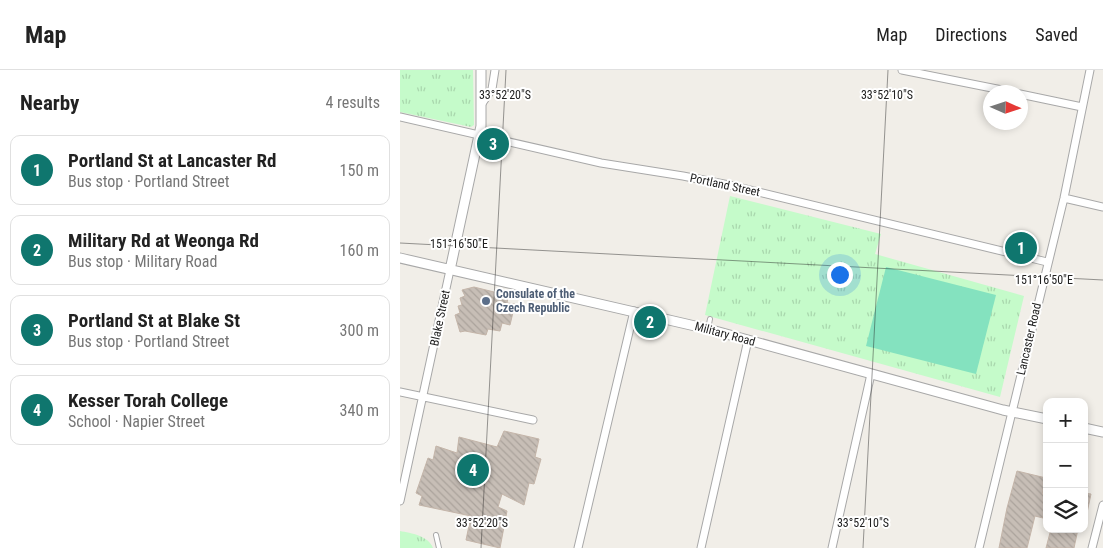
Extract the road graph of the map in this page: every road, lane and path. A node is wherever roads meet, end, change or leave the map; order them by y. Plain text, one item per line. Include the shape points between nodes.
1 (481, 70) edge
2 (495, 70) edge
3 (902, 70) edge
4 (943, 70) edge
5 (1090, 70) edge
6 (941, 78) junction
7 (983, 86) edge
8 (1028, 96) edge
9 (481, 106) junction
10 (1082, 107) junction
11 (400, 117) edge
12 (480, 135) junction
13 (1064, 198) junction
14 (1103, 207) edge
15 (400, 258) edge
16 (1047, 262) junction
17 (450, 270) junction
18 (634, 311) junction
19 (710, 319) dead end
20 (708, 329) junction
21 (748, 340) junction
22 (871, 374) junction
23 (400, 392) edge
24 (422, 397) junction
25 (1012, 412) junction
26 (1043, 418) edge
27 (533, 420) dead end
28 (1088, 429) edge
29 (1103, 432) edge
30 (400, 500) edge
31 (1103, 504) edge
32 (436, 535) dead end
33 (439, 548) edge
34 (578, 548) edge
35 (702, 548) edge
36 (832, 548) edge
37 (979, 548) edge
38 (1092, 548) edge

1 - 9 street, Blake Street
2 - 9 street via 492,89
3 - 6 street
4 - 6 street
5 - 10 street, Lancaster Road
6 - 7 street
8 - 10 street
9 - 12 street, Blake Street
10 - 13 street, Lancaster Road
11 - 12 street, Portland Street
12 - 16 street, Portland Street via 601,163 734,186
12 - 17 street, Blake Street
13 - 14 street
13 - 16 street, Lancaster Road
15 - 17 street, Military Road
16 - 25 street, Lancaster Road
17 - 18 street, Military Road
17 - 24 street, Blake Street
18 - 20 street, Military Road
18 - 34 street
19 - 20 lane
20 - 21 street, Military Road
21 - 22 street, Military Road
21 - 35 street
22 - 25 street, Military Road
22 - 36 street
23 - 24 street
24 - 27 street
24 - 30 street, Blake Street
25 - 26 street, Military Road
25 - 37 street, Lancaster Road
28 - 29 street
31 - 38 street
32 - 33 lane

